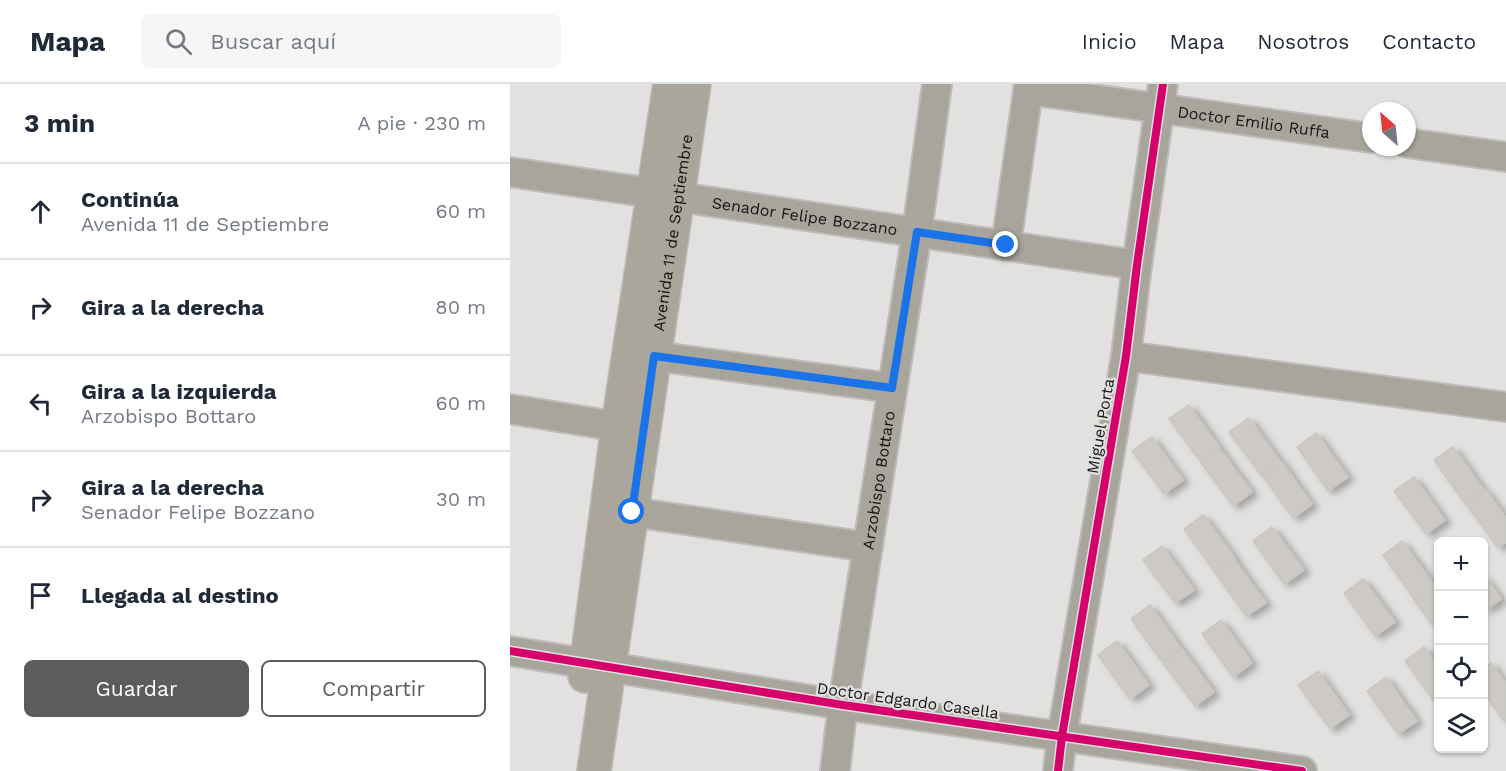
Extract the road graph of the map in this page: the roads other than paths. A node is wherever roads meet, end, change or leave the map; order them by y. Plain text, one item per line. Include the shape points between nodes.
1 (670, 84) edge
2 (694, 84) edge
3 (937, 84) edge
4 (1029, 87) edge
5 (1161, 96) edge
6 (1362, 136) edge
7 (1416, 144) edge
8 (1506, 157) edge
9 (510, 172) edge
10 (665, 196) junction
11 (917, 232) junction
12 (1006, 245) junction
13 (1137, 265) junction
14 (654, 356) junction
15 (1126, 356) junction
16 (892, 388) junction
17 (1506, 407) edge
18 (510, 409) edge
19 (631, 428) junction
20 (632, 512) junction
21 (868, 547) junction
22 (510, 651) edge
23 (598, 665) junction
24 (843, 705) junction
25 (1062, 736) junction
26 (571, 771) edge
27 (594, 771) edge
28 (836, 771) edge
29 (1058, 771) edge
30 (1298, 771) edge
31 (1302, 771) edge

1 - 10 main road, Avenida 11 de Septiembre
2 - 10 main road, Avenida 11 de Septiembre
3 - 11 street, Arzobispo Bottaro
4 - 5 street, Doctor Emilio Ruffa
4 - 12 street
5 - 6 street, Doctor Emilio Ruffa
5 - 13 street, Miguel Porta
7 - 8 street
9 - 10 street, Senador Felipe Bozzano
10 - 11 street, Senador Felipe Bozzano
10 - 14 main road, Avenida 11 de Septiembre
10 - 19 main road, Avenida 11 de Septiembre
11 - 12 street, Senador Felipe Bozzano
11 - 16 street, Arzobispo Bottaro
12 - 13 street, Senador Felipe Bozzano
13 - 15 street, Miguel Porta
14 - 16 street
14 - 19 main road, Avenida 11 de Septiembre
15 - 17 street
15 - 25 street, Miguel Porta
16 - 21 street, Arzobispo Bottaro
18 - 19 street
19 - 20 main road, Avenida 11 de Septiembre
19 - 23 main road, Avenida 11 de Septiembre
20 - 21 street
20 - 23 main road, Avenida 11 de Septiembre
21 - 24 street, Arzobispo Bottaro
22 - 23 street, Doctor Edgardo Casella
23 - 24 street, Doctor Edgardo Casella
23 - 26 main road, Avenida 11 de Septiembre
23 - 27 main road, Avenida 11 de Septiembre
24 - 25 street, Doctor Edgardo Casella
24 - 28 street, Arzobispo Bottaro
25 - 29 street, Miguel Porta
25 - 30 street, Doctor Edgardo Casella
30 - 31 street, Doctor Edgardo Casella

